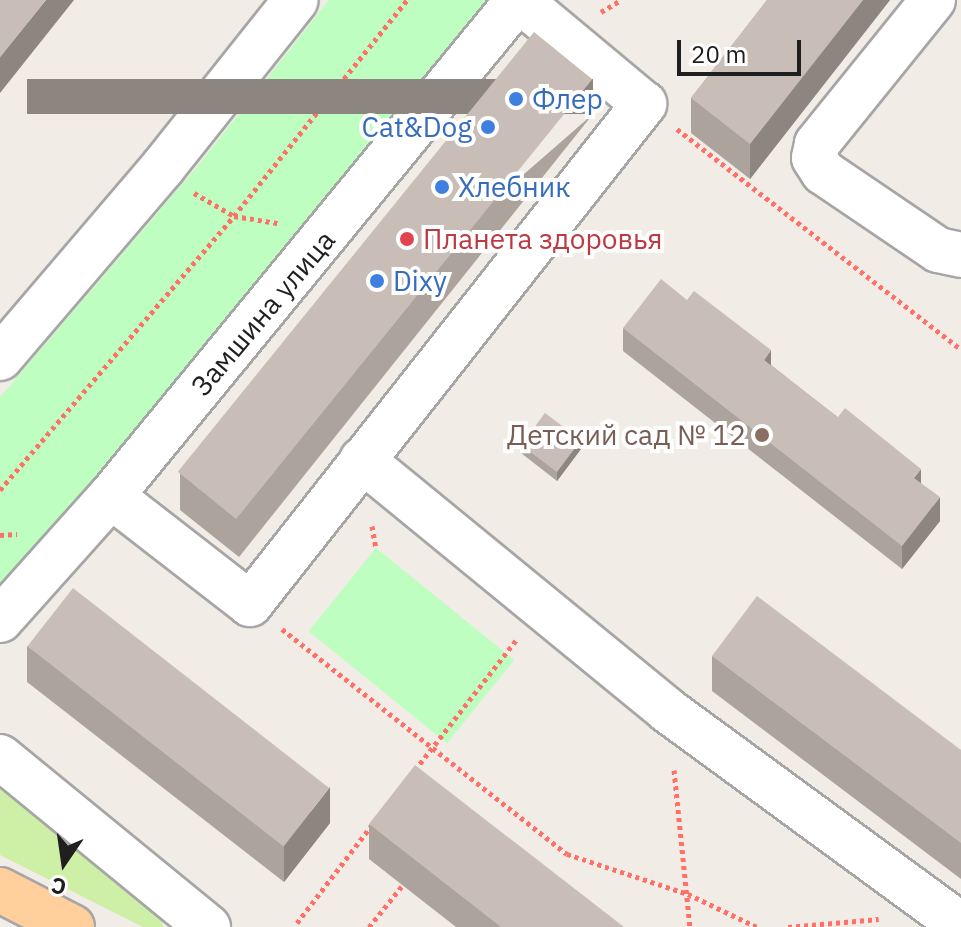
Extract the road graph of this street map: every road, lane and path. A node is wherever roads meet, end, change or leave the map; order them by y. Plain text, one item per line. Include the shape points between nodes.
1 (296, 0) edge
2 (407, 0) edge
3 (518, 0) edge
4 (933, 0) edge
5 (644, 104) junction
6 (163, 167) junction
7 (234, 216) junction
8 (330, 232) junction
9 (961, 255) edge
10 (961, 349) edge
11 (0, 358) edge
12 (362, 460) junction
13 (0, 490) edge
14 (111, 496) junction
15 (250, 604) junction
16 (541, 608) junction
17 (0, 620) edge
18 (667, 710) junction
19 (432, 748) junction
20 (0, 757) edge
21 (413, 771) edge
22 (377, 819) edge
23 (402, 886) edge
24 (0, 890) edge
25 (688, 894) junction
26 (954, 919) edge
27 (297, 923) dead end
28 (72, 927) edge
29 (208, 927) edge
30 (369, 927) edge
31 (690, 927) edge
32 (757, 927) edge
33 (788, 927) edge

1 - 6 street
2 - 7 path
3 - 5 street
3 - 8 street, Замшина улица
4 - 9 street via 817,144 814,158 823,172 938,250
5 - 10 path
5 - 12 street
6 - 7 path via 193,193
6 - 11 street
7 - 8 path
7 - 13 path
8 - 14 street, Замшина улица
12 - 15 street
12 - 16 street
14 - 15 street
14 - 17 street, Замшина улица
15 - 19 path
16 - 18 street
16 - 19 path
18 - 25 path
18 - 26 street
19 - 21 path
19 - 25 path via 567,854
20 - 29 street
22 - 27 path
23 - 30 path
24 - 28 main road
25 - 31 path
25 - 32 path
26 - 33 path

